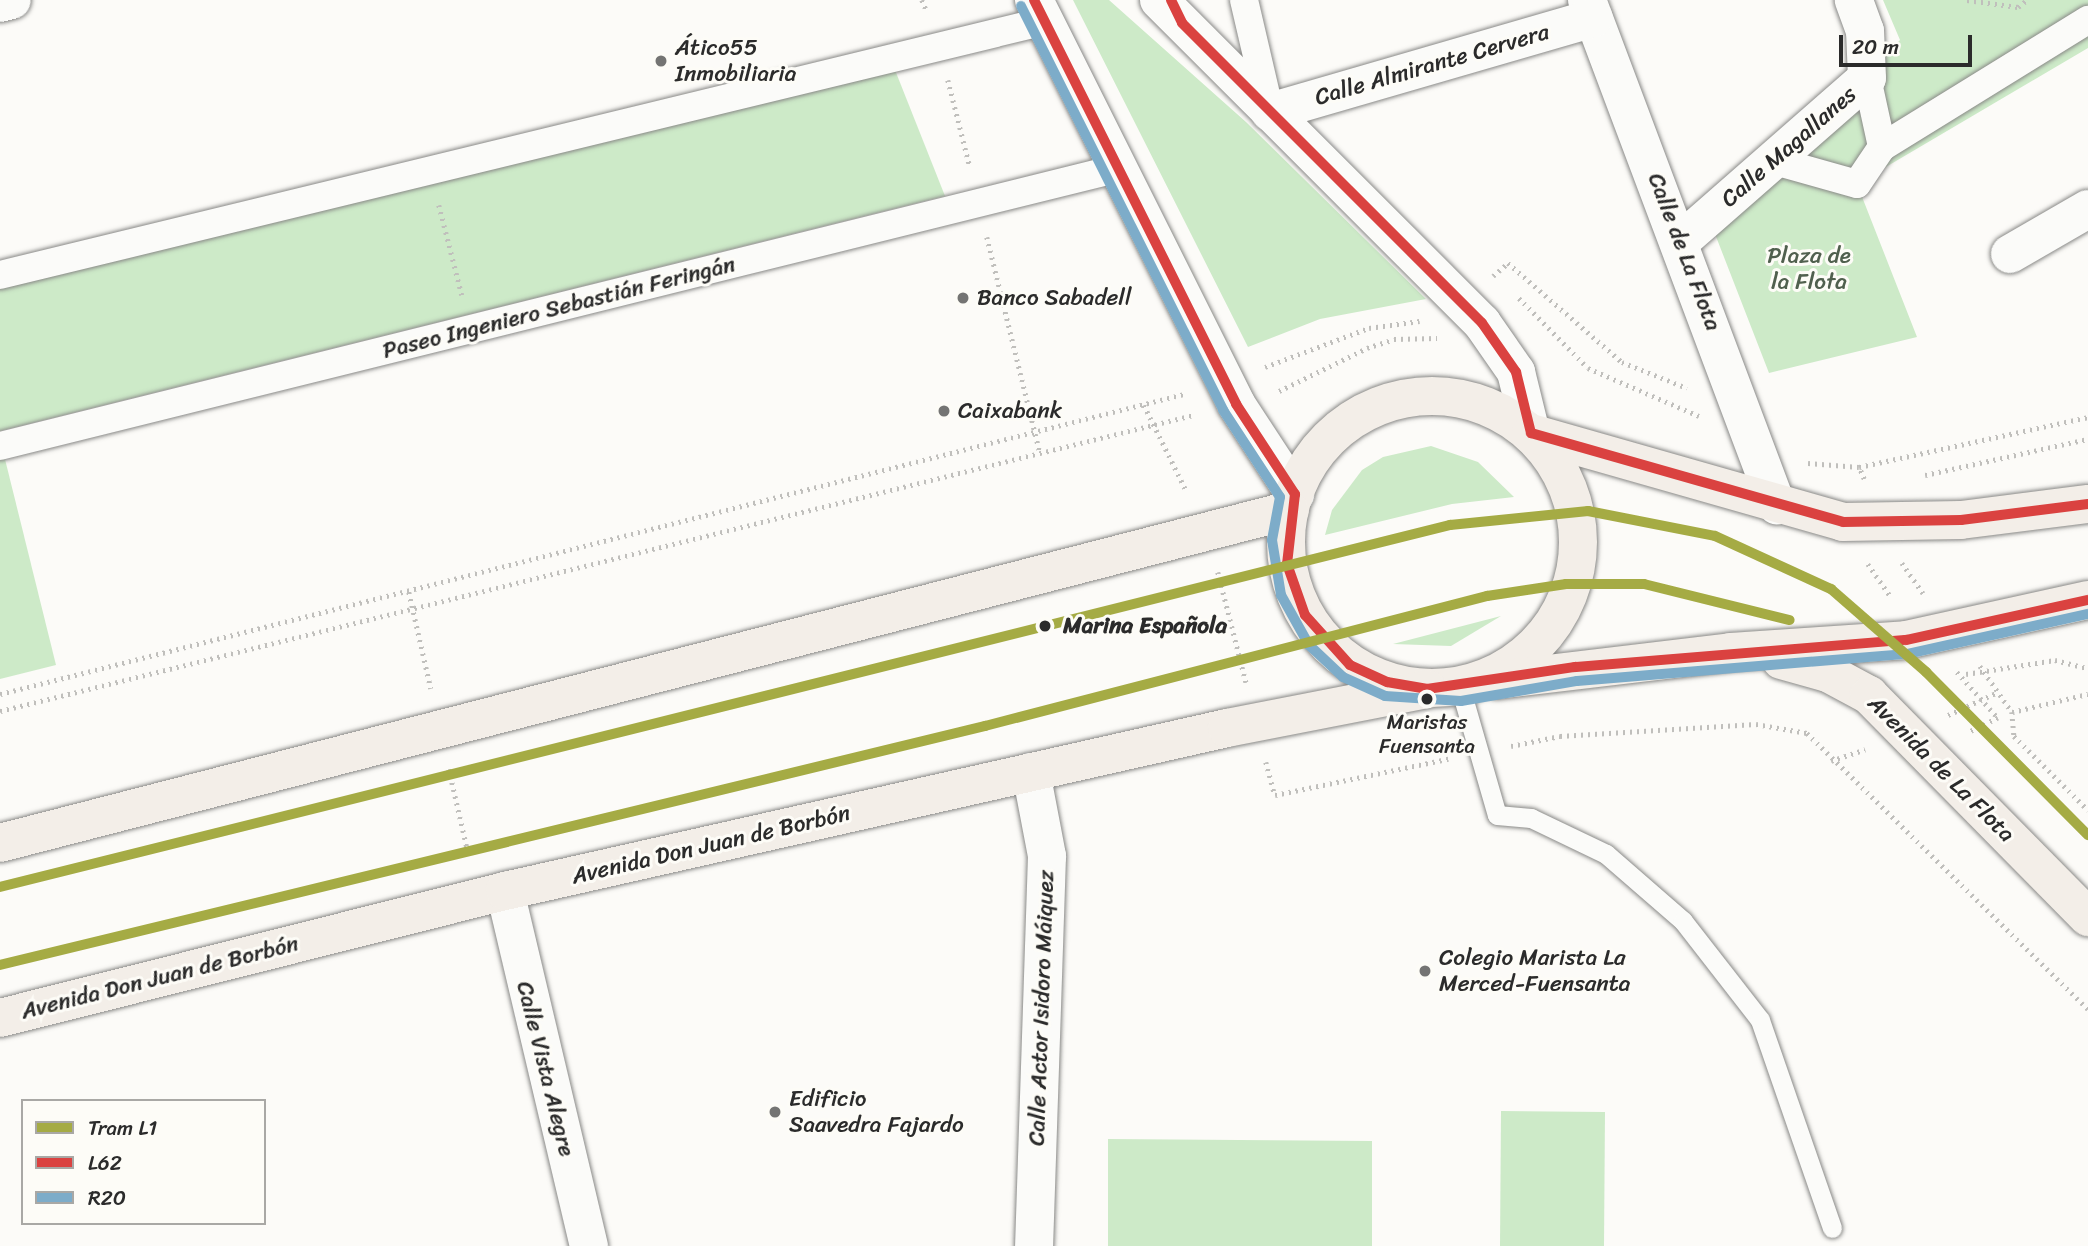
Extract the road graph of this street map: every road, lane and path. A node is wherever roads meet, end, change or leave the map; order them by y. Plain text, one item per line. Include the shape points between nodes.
1 (12, 0) edge
2 (1244, 0) edge
3 (1854, 0) edge
4 (1967, 0) edge
5 (2027, 0) edge
6 (0, 3) edge
7 (1170, 8) edge
8 (1591, 9) edge
9 (1040, 10) edge
10 (2088, 20) edge
11 (1867, 78) junction
12 (1270, 112) junction
13 (1882, 147) junction
14 (1775, 161) junction
15 (1119, 168) junction
16 (430, 171) junction
17 (2088, 209) edge
18 (1681, 241) junction
19 (2010, 254) dead end
20 (0, 275) edge
21 (1472, 313) junction
22 (471, 330) junction
23 (1735, 387) junction
24 (1231, 393) junction
25 (1144, 405) junction
26 (2088, 417) edge
27 (1154, 425) junction
28 (1531, 433) junction
29 (1753, 438) junction
30 (2088, 439) edge
31 (0, 446) edge
32 (1796, 457) dead end
33 (1859, 467) junction
34 (1808, 473) dead end
35 (1915, 477) dead end
36 (1853, 482) dead end
37 (1878, 482) dead end
38 (1866, 484) junction
39 (1292, 502) junction
40 (2088, 504) edge
41 (1777, 506) junction
42 (1205, 527) junction
43 (2088, 600) edge
44 (1731, 652) junction
45 (2088, 668) edge
46 (1960, 675) dead end
47 (1452, 687) junction
48 (0, 694) edge
49 (2088, 694) edge
50 (0, 711) edge
51 (2012, 712) dead end
52 (1256, 722) junction
53 (1479, 753) junction
54 (1031, 772) junction
55 (0, 843) edge
56 (505, 891) junction
57 (2088, 917) edge
58 (2088, 1009) edge
59 (0, 1018) edge
60 (1832, 1228) dead end
61 (589, 1246) edge
62 (1034, 1246) edge

1 - 6 street
2 - 12 street
3 - 11 street, Calle Magallanes via 1865,30
4 - 5 path via 2018,7
7 - 12 street
8 - 12 street, Calle Almirante Cervera
8 - 18 street, Calle de La Flota
9 - 15 street
9 - 16 street
10 - 13 street
11 - 13 street
11 - 14 street, Calle Magallanes
12 - 21 street
13 - 14 street via 1857,184
14 - 18 street, Calle Magallanes
15 - 22 street, Paseo Ingeniero Sebastián Feringán
15 - 24 street
16 - 20 street
16 - 22 path
17 - 19 street
18 - 23 street, Calle de La Flota
21 - 23 path via 1508,263 1622,362 1710,396
21 - 24 path via 1369,328
21 - 24 path via 1460,341 1394,339 1297,384
21 - 28 street via 1516,372
21 - 29 path via 1517,295 1588,368
22 - 31 street, Paseo Ingeniero Sebastián Feringán
23 - 29 street, Calle de La Flota
24 - 25 path
24 - 27 path
24 - 39 street
25 - 27 path
25 - 48 path
26 - 33 path
27 - 42 path
27 - 50 path
28 - 39 main road via 1482,404 1456,397 1403,398 1332,434
28 - 41 main road
28 - 47 main road via 1557,466 1576,512 1573,584 1531,651
29 - 34 path
29 - 41 street, Calle de La Flota
30 - 35 path
32 - 33 path via 1835,469
33 - 38 path
36 - 38 path
37 - 38 path
39 - 42 main road
39 - 47 main road via 1287,564 1305,615 1320,637 1350,665 1387,682
40 - 41 main road via 1884,524 1843,523
42 - 52 path
42 - 55 main road
43 - 44 main road, Avenida Don Juan de Borbón via 1906,640
44 - 47 main road, Avenida Don Juan de Borbón
44 - 57 main road, Avenida de La Flota via 1819,670 1869,695
45 - 46 path via 2054,660
47 - 52 main road, Avenida Don Juan de Borbón
47 - 53 lane
49 - 51 path
52 - 53 path via 1275,796
52 - 54 main road, Avenida Don Juan de Borbón
53 - 58 path via 1560,736 1756,724 1807,733
53 - 60 lane via 1497,815 1531,818 1606,854 1683,921 1760,1020
54 - 56 main road, Avenida Don Juan de Borbón
54 - 62 street, Calle Actor Isidoro Máiquez via 1047,856
56 - 59 main road, Avenida Don Juan de Borbón
56 - 61 street, Calle Vista Alegre

